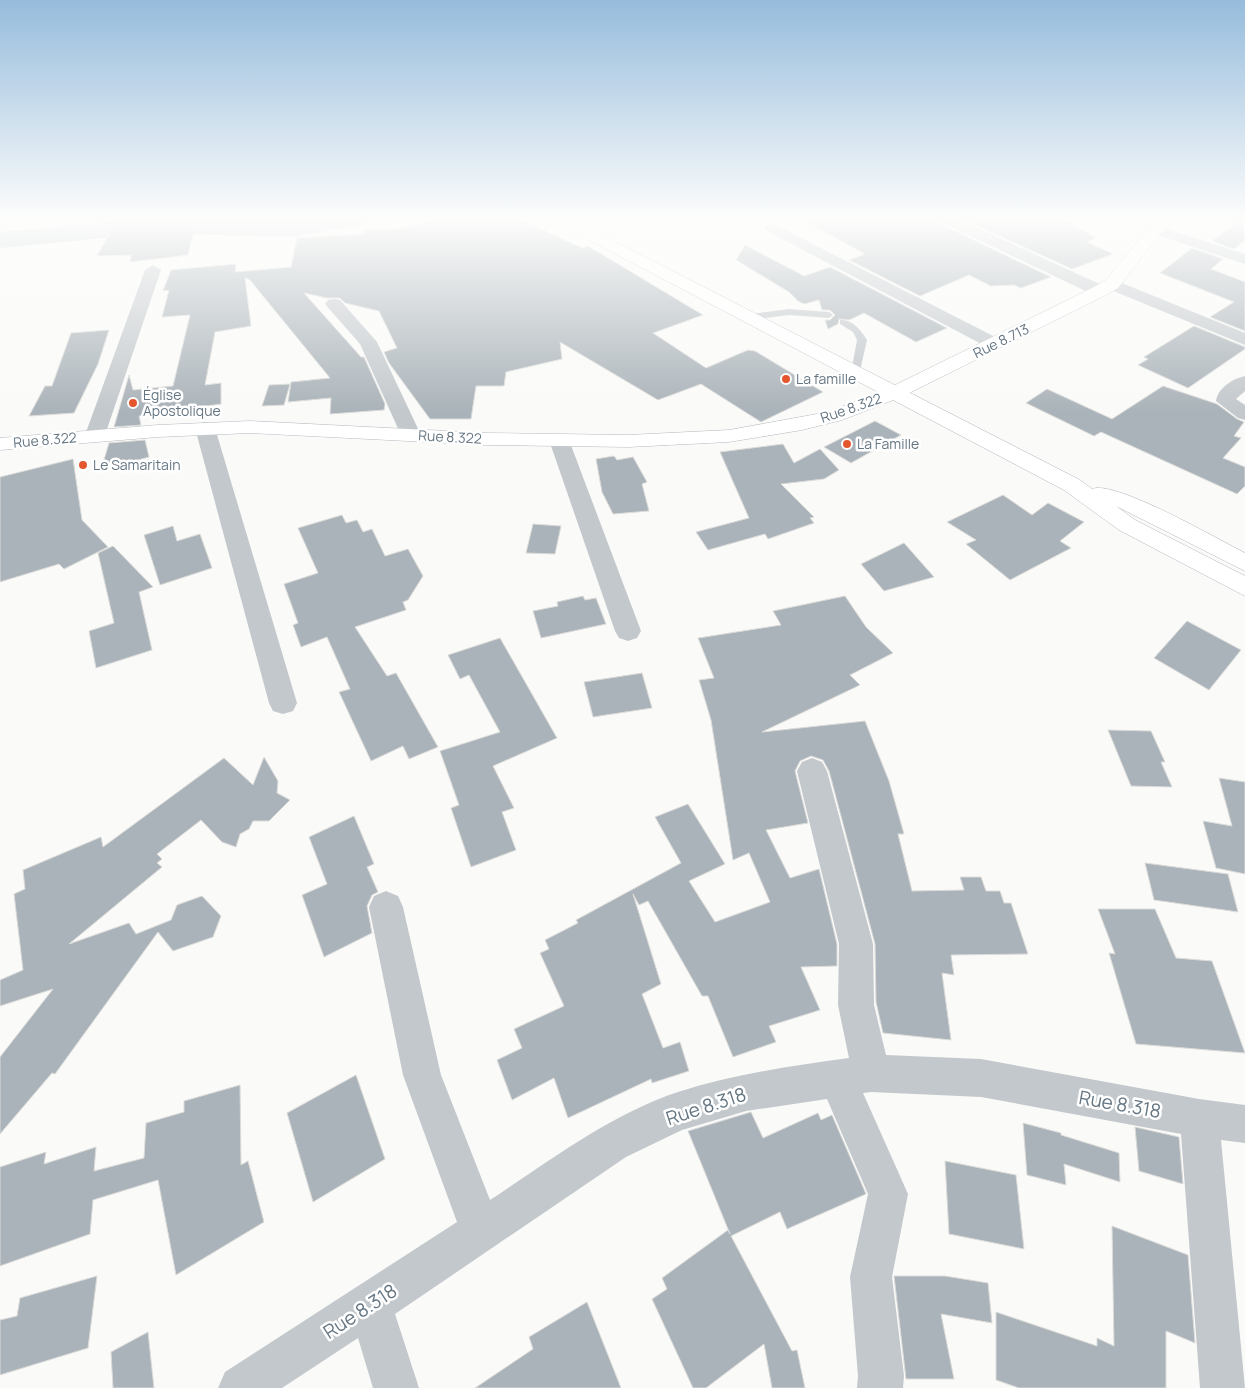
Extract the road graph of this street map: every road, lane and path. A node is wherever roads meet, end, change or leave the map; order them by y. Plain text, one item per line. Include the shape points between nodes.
1 (149, 283) edge
2 (683, 283) edge
3 (877, 283) edge
4 (1094, 283) edge
5 (1110, 283) edge
6 (1106, 288) junction
7 (334, 304) dead end
8 (829, 314) dead end
9 (749, 317) junction
10 (843, 322) dead end
11 (1245, 340) edge
12 (995, 344) junction
13 (856, 373) junction
14 (1245, 382) edge
15 (894, 393) junction
16 (1245, 414) edge
17 (205, 428) junction
18 (95, 435) junction
19 (411, 435) junction
20 (558, 440) junction
21 (0, 444) edge
22 (1072, 485) junction
23 (1245, 563) edge
24 (1245, 587) edge
25 (628, 631) dead end
26 (283, 703) dead end
27 (812, 771) dead end
28 (386, 907) dead end
29 (854, 1075) junction
30 (1199, 1118) junction
31 (1245, 1124) edge
32 (481, 1230) junction
33 (370, 1305) junction
34 (241, 1388) edge
35 (396, 1388) edge
36 (880, 1388) edge
37 (1222, 1388) edge

1 - 18 street
2 - 9 main road
3 - 12 street
4 - 6 street
5 - 6 main road, Rue 8.713
6 - 11 street
6 - 12 main road, Rue 8.713
7 - 19 street via 368,342
8 - 9 lane via 789,312
9 - 13 main road
10 - 13 lane via 856,330 862,340
12 - 15 main road, Rue 8.713
13 - 15 main road
14 - 16 street via 1227,394 1226,401
15 - 20 main road, Rue 8.322 via 835,416 728,436 628,441
15 - 22 main road
17 - 18 main road, Rue 8.322
17 - 19 main road, Rue 8.322 via 250,427
17 - 26 street
18 - 21 main road, Rue 8.322
19 - 20 main road, Rue 8.322
20 - 25 street
22 - 23 main road via 1120,499
22 - 24 main road via 1127,525
27 - 29 street via 856,944
28 - 32 street via 422,1075
29 - 30 street, Rue 8.318 via 981,1078
29 - 32 street, Rue 8.318 via 746,1092 678,1112 612,1142
29 - 36 street via 888,1194 871,1277
30 - 31 street, Rue 8.318
30 - 37 street
32 - 33 street, Rue 8.318
33 - 34 street, Rue 8.318
33 - 35 street

